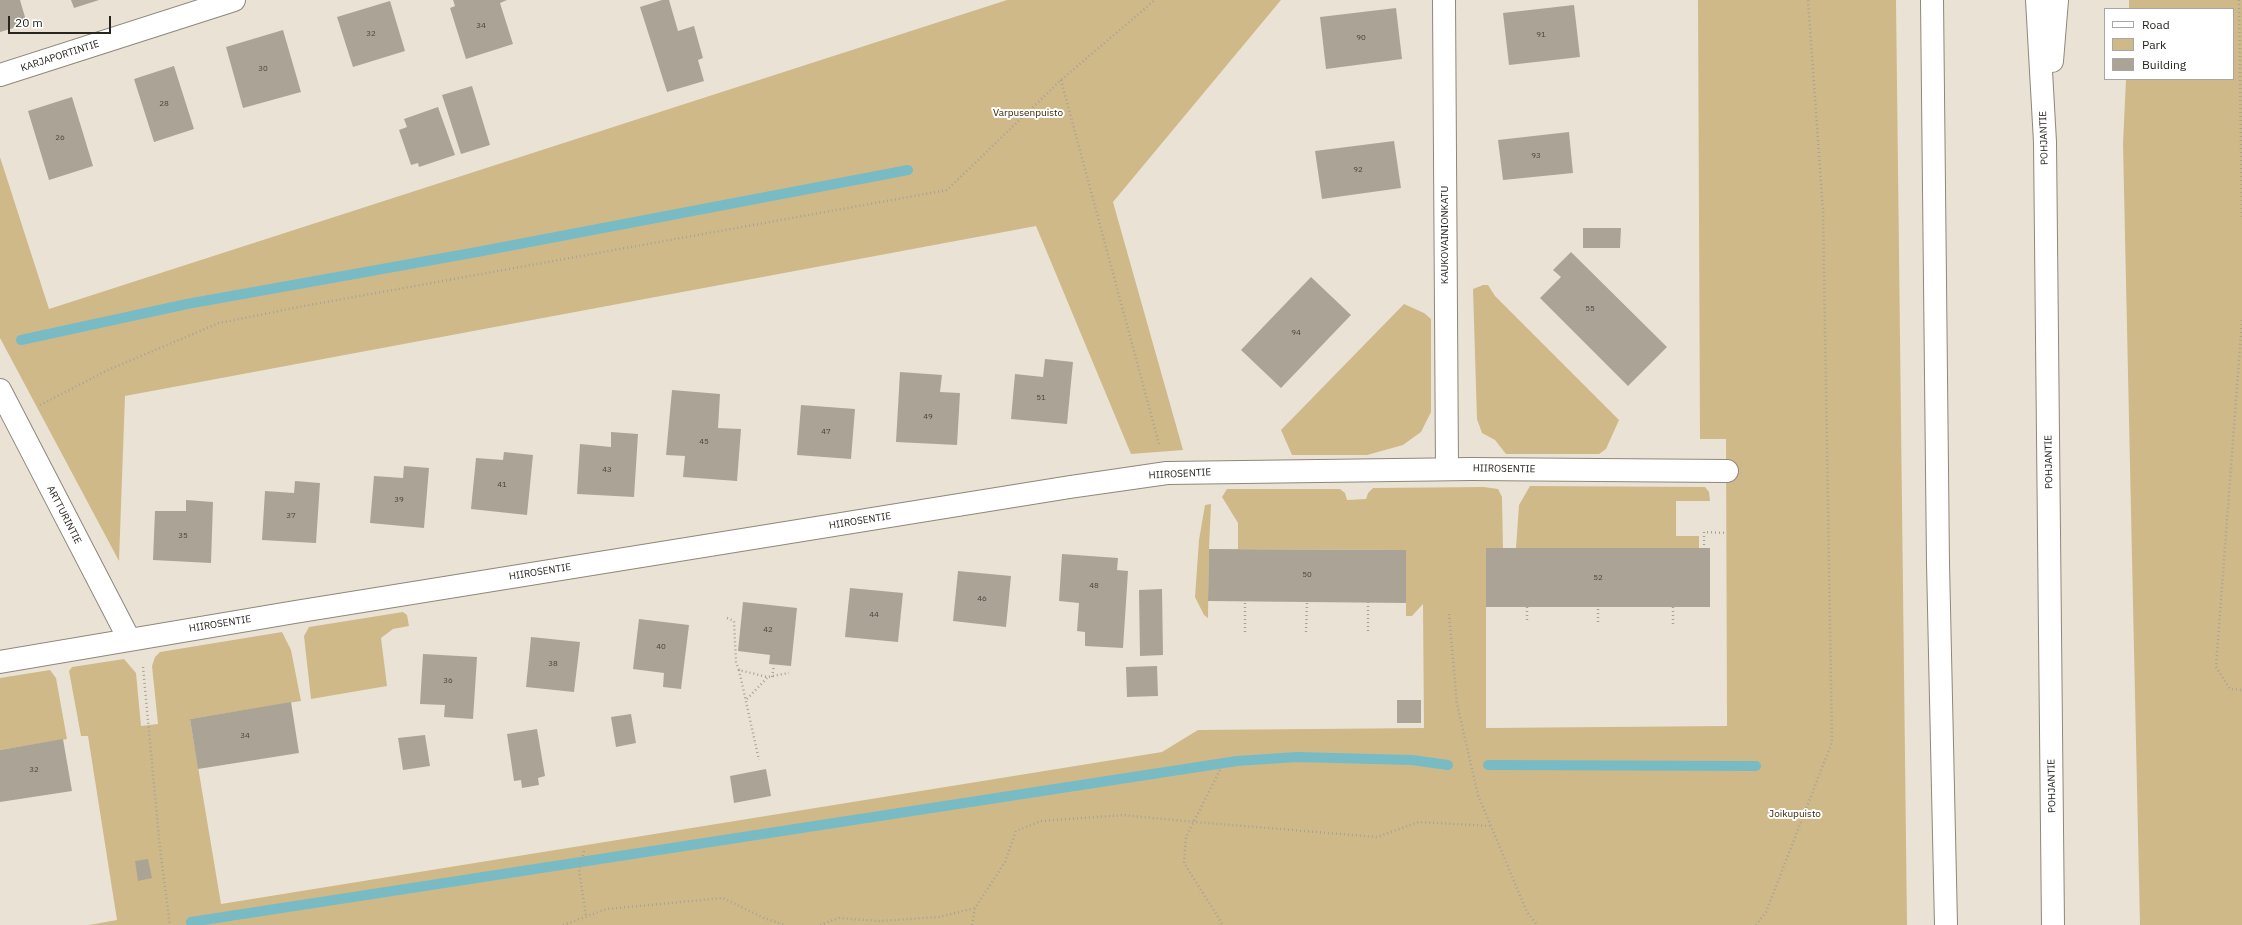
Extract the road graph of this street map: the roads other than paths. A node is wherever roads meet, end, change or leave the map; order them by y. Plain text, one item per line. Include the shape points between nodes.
1 (234, 0) edge
2 (1444, 0) edge
3 (1932, 0) edge
4 (2037, 0) edge
5 (2057, 0) edge
6 (0, 75) edge
7 (2045, 142) junction
8 (0, 390) edge
9 (1447, 469) junction
10 (1727, 471) dead end
11 (129, 639) junction
12 (0, 662) edge
13 (1946, 925) edge
14 (2053, 925) edge

1 - 6 main road, KARJAPORTINTIE
2 - 9 main road, KAUKOVAINIONKATU
3 - 13 main road via 1938,563
4 - 7 main road, POHJANTIE
5 - 7 main road
7 - 14 main road, POHJANTIE
8 - 11 main road, ARTTURINTIE
9 - 10 main road, HIIROSENTIE
9 - 11 main road, HIIROSENTIE via 1167,473 1047,490
11 - 12 main road, HIIROSENTIE

